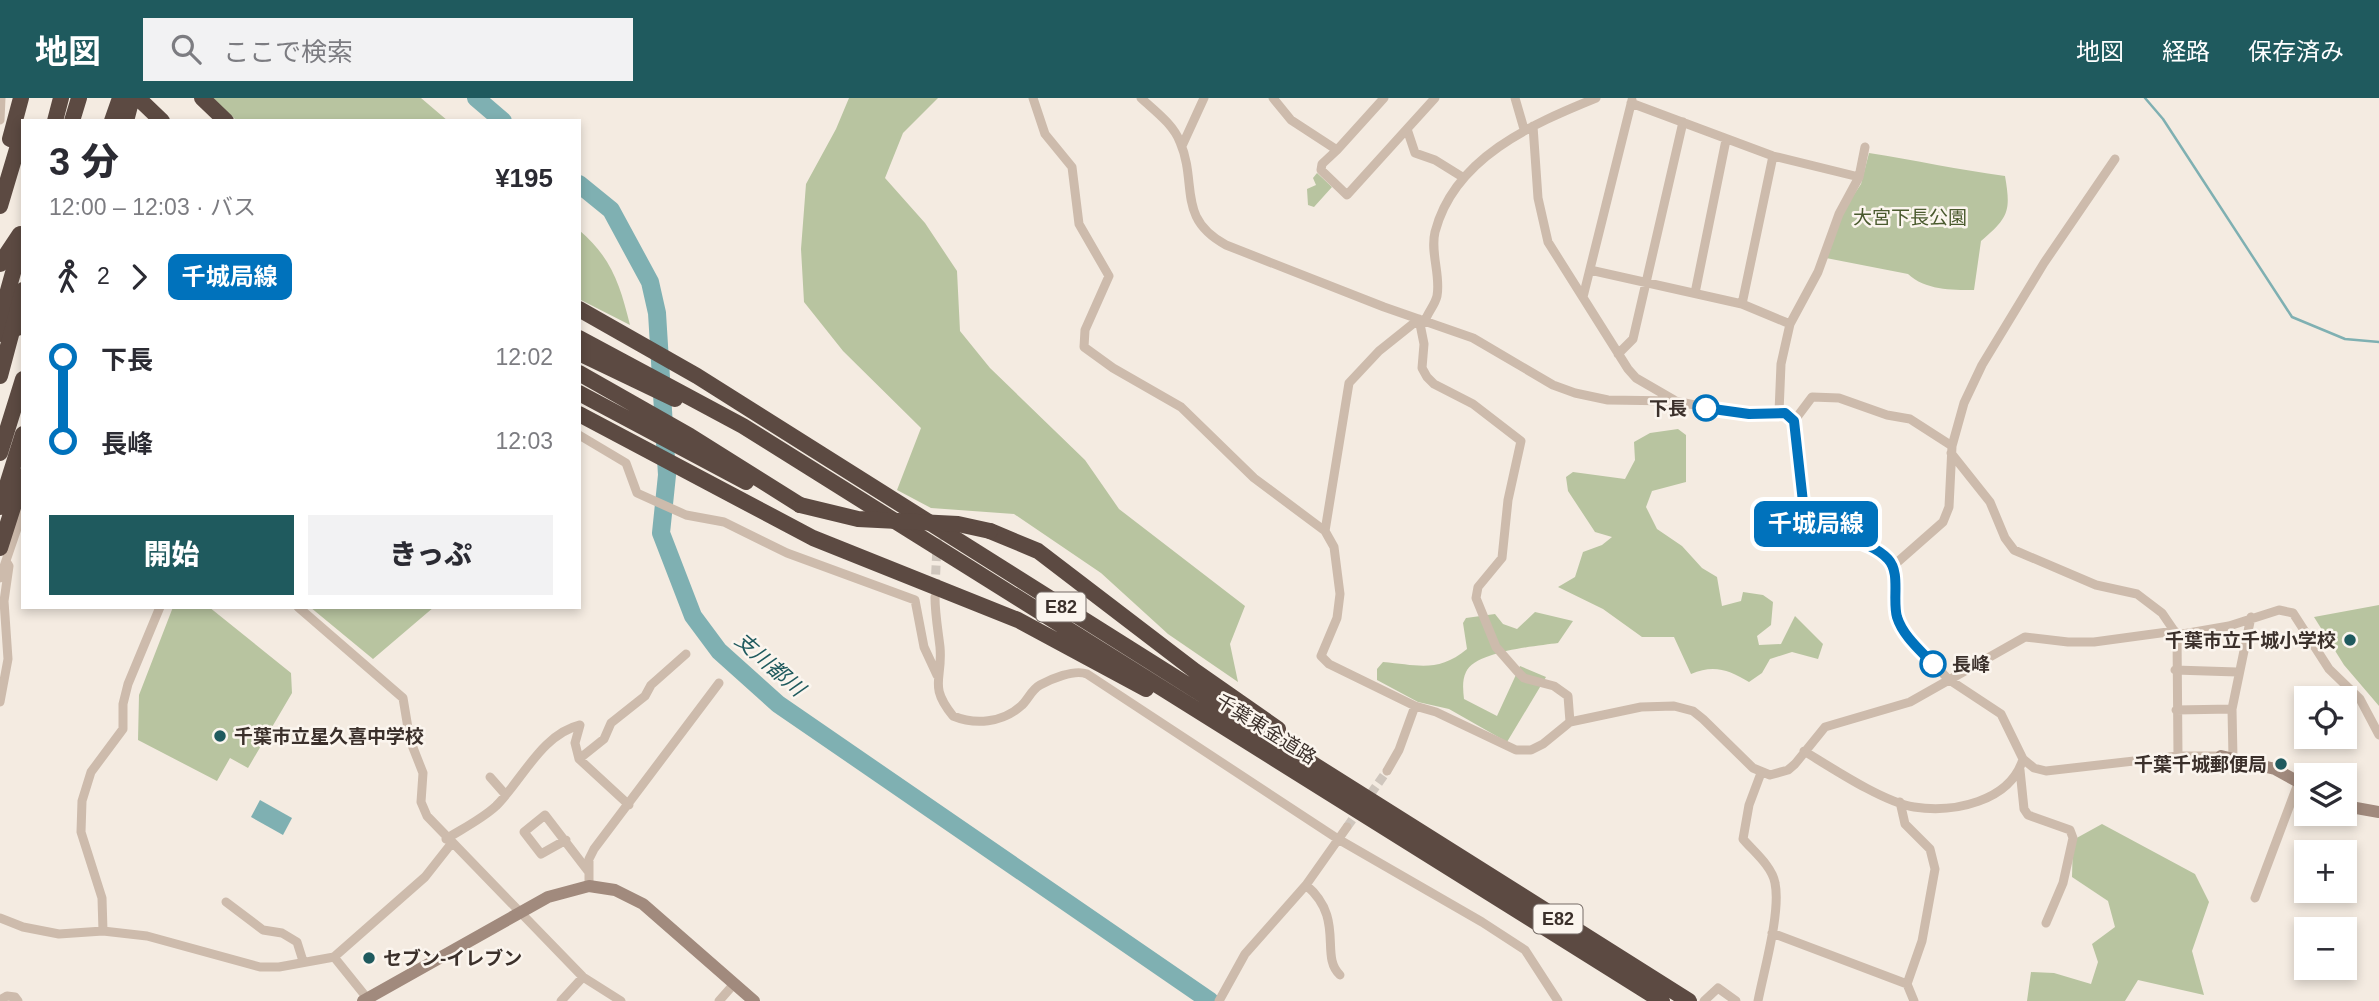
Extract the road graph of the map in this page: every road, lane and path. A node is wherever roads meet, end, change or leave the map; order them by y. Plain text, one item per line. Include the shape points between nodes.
1 (1, 98) edge
2 (21, 98) edge
3 (31, 98) edge
4 (61, 98) edge
5 (79, 98) edge
6 (120, 98) edge
7 (132, 98) edge
8 (138, 98) edge
9 (202, 98) edge
10 (1033, 98) edge
11 (1141, 98) edge
12 (1204, 98) edge
13 (1273, 98) edge
14 (1384, 98) edge
15 (1435, 98) edge
16 (1516, 98) edge
17 (1595, 98) edge
18 (1632, 100) edge
19 (0, 118) edge
20 (26, 119) edge
21 (56, 119) edge
22 (73, 119) edge
23 (114, 119) edge
24 (127, 119) edge
25 (160, 119) edge
26 (224, 119) edge
27 (1683, 122) junction
28 (1529, 128) junction
29 (1407, 129) junction
30 (21, 135) edge
31 (1727, 140) junction
32 (1182, 146) junction
33 (1865, 147) dead end
34 (1337, 150) junction
35 (1773, 156) junction
36 (2115, 159) dead end
37 (0, 168) edge
38 (1859, 177) junction
39 (1464, 178) junction
40 (0, 206) edge
41 (21, 235) edge
42 (21, 244) edge
43 (0, 264) edge
44 (1590, 270) junction
45 (1646, 282) junction
46 (1695, 293) junction
47 (21, 297) edge
48 (1583, 297) junction
49 (1742, 303) junction
50 (581, 310) edge
51 (0, 319) edge
52 (1422, 320) junction
53 (1790, 324) junction
54 (21, 327) edge
55 (0, 334) edge
56 (581, 339) edge
57 (21, 344) edge
58 (0, 351) edge
59 (581, 354) edge
60 (1618, 354) junction
61 (581, 374) edge
62 (0, 376) edge
63 (21, 385) edge
64 (581, 394) edge
65 (1675, 401) junction
66 (697, 405) junction
67 (1779, 412) junction
68 (581, 415) edge
69 (1794, 421) junction
70 (581, 436) edge
71 (21, 440) edge
72 (1952, 449) junction
73 (0, 453) edge
74 (21, 484) edge
75 (800, 505) junction
76 (0, 507) edge
77 (21, 523) edge
78 (1325, 531) junction
79 (3, 555) edge
80 (1893, 566) junction
81 (0, 578) edge
82 (935, 597) tunnel mouth
83 (159, 609) edge
84 (300, 609) edge
85 (2251, 617) junction
86 (2176, 633) junction
87 (686, 654) dead end
88 (2175, 670) junction
89 (2237, 672) junction
90 (937, 675) junction
91 (1948, 679) junction
92 (719, 683) dead end
93 (0, 702) edge
94 (1415, 706) junction
95 (2232, 709) junction
96 (2176, 710) junction
97 (1570, 722) junction
98 (1219, 725) junction
99 (2379, 735) edge
100 (1804, 751) junction
101 (2178, 756) junction
102 (2227, 757) junction
103 (579, 759) junction
104 (2023, 760) junction
105 (2020, 770) junction
106 (1387, 771) tunnel mouth
107 (1760, 773) junction
108 (490, 777) dead end
109 (2294, 779) edge
110 (505, 794) junction
111 (1900, 802) junction
112 (629, 805) junction
113 (2294, 805) edge
114 (2357, 808) edge
115 (2379, 812) edge
116 (1347, 827) tunnel mouth
117 (1428, 835) junction
118 (1338, 839) junction
119 (566, 840) junction
120 (449, 841) junction
121 (588, 871) junction
122 (1306, 885) junction
123 (589, 886) junction
124 (2255, 898) dead end
125 (226, 902) dead end
126 (520, 913) junction
127 (0, 918) edge
128 (2046, 923) dead end
129 (103, 931) junction
130 (1772, 933) junction
131 (334, 957) junction
132 (303, 961) junction
133 (1340, 975) dead end
134 (583, 976) junction
135 (734, 984) junction
136 (1907, 984) junction
137 (0, 1000) edge
138 (365, 1000) edge
139 (18, 1001) edge
140 (561, 1001) edge
141 (621, 1001) edge
142 (719, 1001) edge
143 (754, 1001) edge
144 (1219, 1001) edge
145 (1558, 1001) edge
146 (1662, 1001) edge
147 (1689, 1001) edge
148 (1704, 1001) edge
149 (1736, 1001) edge
150 (1758, 1001) edge
151 (1914, 1001) edge

1 - 19 street
2 - 37 highway
3 - 20 highway
4 - 21 highway
5 - 22 highway
6 - 23 highway
7 - 24 highway
8 - 25 highway
9 - 26 highway
10 - 78 street via 1045,134 1072,167 1079,223 1109,276 1085,330 1084,346 1181,407 1254,478
11 - 32 street via 1169,125
12 - 32 street
13 - 34 street via 1291,120
14 - 34 street
15 - 29 street
16 - 28 street
17 - 28 street
18 - 27 street
18 - 44 street
27 - 31 street
27 - 45 street
28 - 39 street
28 - 48 street via 1543,229 1555,257
29 - 34 street via 1347,195 1321,170
29 - 39 street via 1415,153
30 - 40 highway
31 - 35 street
31 - 46 street
32 - 52 street via 1192,208 1214,239
33 - 38 street
35 - 38 street
35 - 49 street
36 - 72 street via 2076,212 1982,366 1964,403
38 - 53 street
39 - 52 street via 1453,191 1435,233 1436,298
41 - 43 highway
42 - 51 highway
44 - 45 street
44 - 48 street
45 - 46 street
45 - 60 street via 1633,339
46 - 49 street
47 - 62 highway, bridge
48 - 60 street
49 - 53 street
50 - 117 highway, E82 via 697,376
52 - 65 street via 1483,342 1553,385 1575,393 1608,400
52 - 78 street via 1379,351 1349,383
52 - 97 street via 1422,368 1427,377 1473,404 1521,441 1502,558 1478,587 1476,598 1496,647 1517,671 1569,696
53 - 67 street via 1781,364
54 - 55 highway
56 - 66 highway, E82
57 - 58 highway
59 - 66 highway, E82
60 - 65 street via 1636,378
61 - 75 highway, E82
63 - 73 highway
64 - 75 highway
65 - 67 street via 1724,411
66 - 98 highway, 千葉東金道路 / E82 via 1072,629
67 - 69 street
68 - 98 highway via 813,538 1018,620
69 - 72 street via 1812,397 1839,398 1910,419
69 - 80 street via 1801,497 1809,518 1878,552
70 - 90 street via 626,463 637,493 687,516 724,522 787,553 915,600 923,647
71 - 76 highway
72 - 80 street via 1949,507 1943,522
72 - 86 street via 1990,502 2014,551 2096,585 2137,594 2162,613
74 - 79 highway
75 - 117 highway, E82, bridge via 858,519 958,524 990,531 1038,551 1195,671 1381,795
77 - 79 street
78 - 94 street via 1334,547 1340,594 1337,618 1321,656
79 - 81 street
79 - 93 street via 9,566 4,601 8,659
80 - 91 street via 1898,620
82 - 90 street via 940,648
83 - 129 street via 128,684 123,729 91,772 82,801 80,832 102,898
84 - 120 street via 403,698 410,740 423,773 423,809
85 - 86 street via 2229,626
85 - 89 street
85 - 99 street via 2293,613 2329,669 2360,699
86 - 88 street
86 - 91 street via 2094,642 2025,637
87 - 103 street
88 - 89 street
88 - 96 street
89 - 95 street
90 - 118 street via 939,695 953,716 976,723 1015,710 1039,686 1077,672 1087,674
91 - 100 street via 1910,702 1825,727
91 - 104 street via 2001,714
92 - 112 street
94 - 97 street via 1516,750 1543,744
94 - 106 street
95 - 96 street
95 - 102 street
96 - 101 street
97 - 107 street via 1657,705 1693,711
98 - 146 highway, 千葉東金道路 / E82
100 - 107 street via 1788,770
100 - 111 street
101 - 102 street
101 - 104 street via 2046,771
102 - 109 street via 2275,769
103 - 110 street via 575,743 580,725 565,729
103 - 112 street
104 - 105 street
105 - 111 street via 1986,801 1926,808
105 - 128 street via 2028,816 2070,831 2073,838 2063,883
107 - 130 street via 1743,839 1776,884
108 - 110 street
110 - 120 street
111 - 136 street via 1905,824 1930,849 1935,869 1922,941
112 - 121 street via 594,849
113 - 124 street
114 - 115 street
116 - 118 street
117 - 147 highway, E82
118 - 122 street
118 - 145 street via 1525,950
119 - 119 street via 545,815 524,832 541,853
119 - 121 street
120 - 126 street
120 - 131 street via 425,877
121 - 123 street
122 - 133 street via 1327,908 1332,964
122 - 144 street via 1245,954
123 - 126 street via 560,892
123 - 135 street via 615,890 643,904
125 - 132 street via 263,930 298,942
126 - 134 street
126 - 138 street
127 - 129 street via 59,933
129 - 132 street via 147,936 260,967
130 - 136 street
130 - 150 street
131 - 132 street
131 - 138 street
134 - 140 street
134 - 141 street
135 - 142 street
135 - 143 street
136 - 151 street
137 - 139 street via 6,996
148 - 149 street via 1713,989 1723,990

